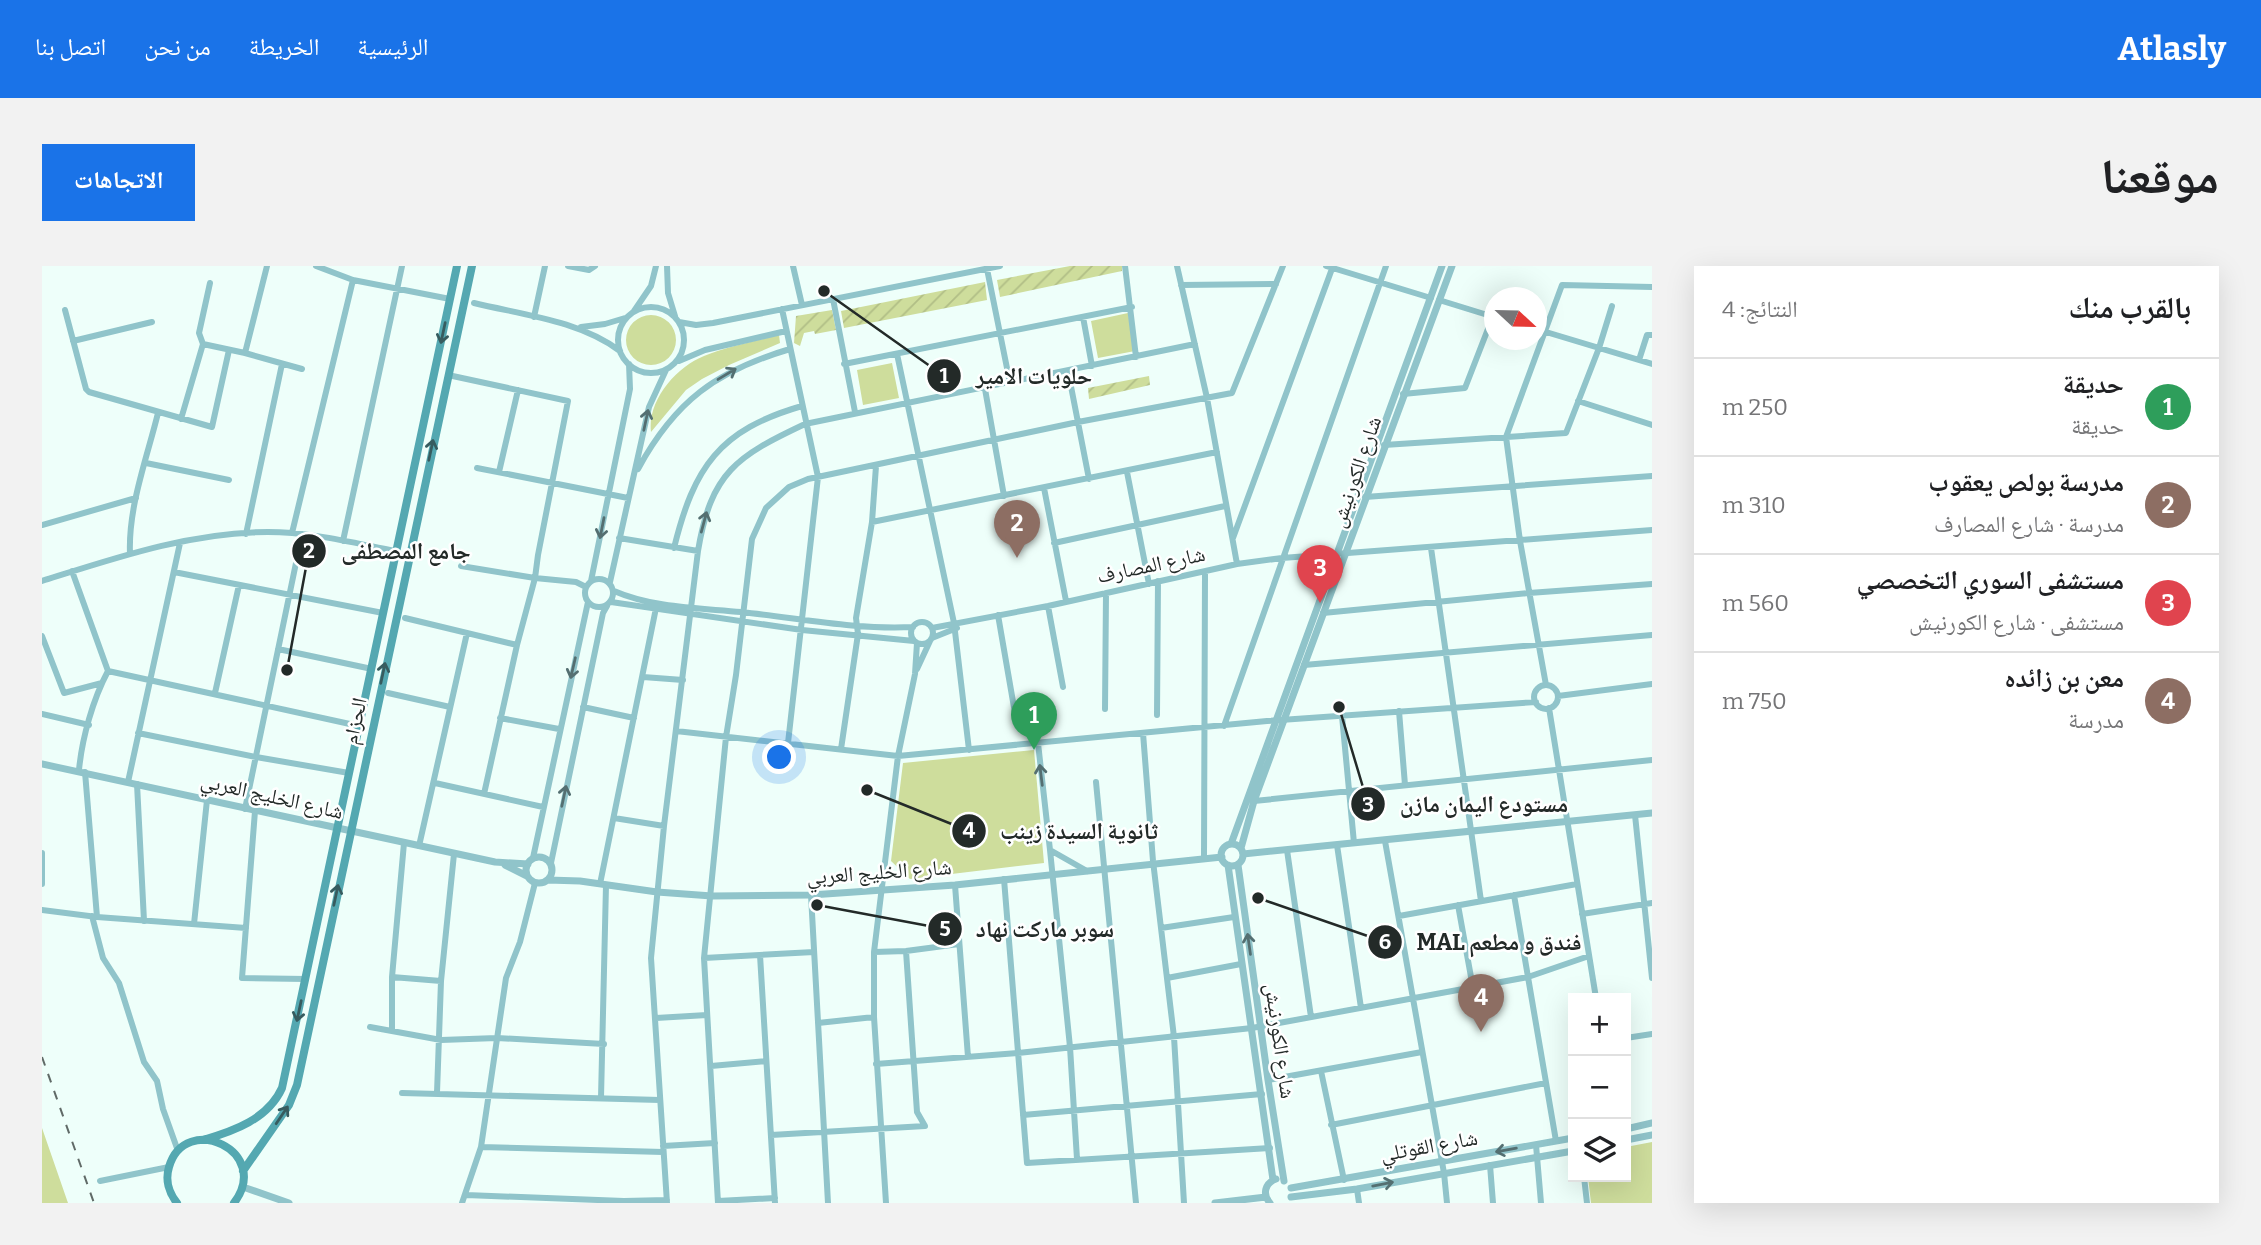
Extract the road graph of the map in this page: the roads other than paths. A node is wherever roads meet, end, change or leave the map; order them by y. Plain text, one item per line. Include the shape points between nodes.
1 (267, 266) edge
2 (316, 266) edge
3 (402, 266) edge
4 (457, 266) edge
5 (472, 266) edge
6 (545, 266) edge
7 (568, 266) edge
8 (595, 266) edge
9 (656, 266) edge
10 (667, 266) edge
11 (793, 266) edge
12 (997, 266) edge
13 (1125, 266) edge
14 (1177, 266) edge
15 (1283, 266) edge
16 (1387, 266) edge
17 (1442, 266) edge
18 (1452, 266) edge
19 (1330, 267) edge
20 (978, 268) edge
21 (987, 269) junction
22 (353, 280) junction
23 (1380, 282) junction
24 (210, 283) dead end
25 (1276, 284) junction
26 (1181, 285) junction
27 (1652, 287) edge
28 (397, 289) junction
29 (450, 299) junction
30 (833, 299) junction
31 (1435, 299) junction
32 (474, 303) dead end
33 (802, 305) junction
34 (1612, 306) dead end
35 (1132, 307) junction
36 (782, 309) junction
37 (65, 310) dead end
38 (634, 311) junction
39 (1484, 314) edge
40 (534, 317) junction
41 (627, 317) junction
42 (1083, 317) junction
43 (678, 320) junction
44 (152, 321) dead end
45 (572, 326) junction
46 (1547, 326) edge
47 (786, 331) junction
48 (1547, 333) edge
49 (1000, 334) junction
50 (1652, 335) edge
51 (73, 341) junction
52 (1484, 341) edge
53 (203, 344) junction
54 (1195, 344) junction
55 (1599, 348) junction
56 (790, 349) junction
57 (229, 350) junction
58 (1538, 350) edge
59 (620, 351) junction
60 (245, 352) junction
61 (897, 354) junction
62 (1136, 357) junction
63 (1639, 360) junction
64 (282, 364) junction
65 (675, 364) junction
66 (844, 364) junction
67 (1652, 364) edge
68 (629, 365) junction
69 (1091, 366) junction
70 (302, 369) dead end
71 (666, 370) junction
72 (1068, 371) junction
73 (448, 375) junction
74 (1010, 383) junction
75 (985, 389) junction
76 (518, 390) junction
77 (1403, 394) junction
78 (1207, 398) junction
79 (1578, 401) junction
80 (908, 403) junction
81 (802, 405) junction
82 (855, 412) junction
83 (158, 413) junction
84 (181, 419) junction
85 (1078, 422) junction
86 (805, 424) junction
87 (1652, 424) edge
88 (1652, 434) edge
89 (1506, 436) junction
90 (995, 440) junction
91 (1384, 445) junction
92 (1217, 452) junction
93 (919, 456) junction
94 (146, 463) junction
95 (876, 466) junction
96 (477, 468) dead end
97 (499, 472) junction
98 (1127, 472) junction
99 (1652, 476) edge
100 (634, 477) junction
101 (818, 477) junction
102 (1089, 479) junction
103 (229, 481) dead end
104 (551, 483) junction
105 (1044, 488) junction
106 (1513, 488) junction
107 (608, 495) junction
108 (1004, 496) junction
109 (1365, 497) junction
110 (136, 498) junction
111 (628, 498) junction
112 (1225, 506) junction
113 (929, 511) junction
114 (872, 522) junction
115 (1138, 524) junction
116 (42, 525) edge
117 (1652, 530) edge
118 (292, 533) junction
119 (246, 534) junction
120 (302, 534) junction
121 (619, 538) junction
122 (1233, 540) junction
123 (343, 541) junction
124 (1520, 541) junction
125 (1054, 542) junction
126 (180, 543) junction
127 (674, 548) junction
128 (1431, 548) junction
129 (396, 551) junction
130 (698, 551) junction
131 (1343, 552) junction
132 (130, 554) junction
133 (1282, 558) junction
134 (1237, 564) junction
135 (461, 566) dead end
136 (72, 572) junction
137 (174, 572) junction
138 (1205, 572) junction
139 (536, 578) junction
140 (42, 581) edge
141 (1158, 581) junction
142 (610, 582) junction
143 (589, 584) junction
144 (1149, 584) junction
145 (1652, 584) edge
146 (239, 585) junction
147 (614, 592) junction
148 (1106, 593) junction
149 (1529, 593) junction
150 (290, 594) junction
151 (1066, 601) junction
152 (1439, 601) junction
153 (588, 602) junction
154 (609, 604) junction
155 (1048, 606) junction
156 (656, 608) junction
157 (691, 611) junction
158 (383, 613) junction
159 (1324, 613) junction
160 (998, 615) junction
161 (743, 616) junction
162 (405, 618) dead end
163 (803, 621) junction
164 (913, 627) junction
165 (954, 627) junction
166 (932, 628) junction
167 (802, 630) junction
168 (857, 630) junction
169 (467, 633) junction
170 (1652, 635) edge
171 (42, 636) edge
172 (931, 640) junction
173 (916, 642) junction
174 (1537, 644) junction
175 (517, 645) junction
176 (278, 649) junction
177 (1444, 652) junction
178 (1304, 665) junction
179 (372, 669) junction
180 (108, 671) junction
181 (915, 674) junction
182 (643, 677) junction
183 (150, 680) junction
184 (683, 680) junction
185 (102, 683) junction
186 (1652, 684) edge
187 (1546, 685) junction
188 (1063, 687) dead end
189 (215, 693) junction
190 (388, 693) dead end
191 (1558, 696) junction
192 (1536, 702) junction
193 (267, 704) junction
194 (450, 707) junction
195 (583, 707) junction
196 (1452, 707) junction
197 (1549, 708) junction
198 (1105, 709) dead end
199 (1399, 711) junction
200 (42, 714) edge
201 (1157, 715) dead end
202 (1342, 716) junction
203 (500, 718) junction
204 (634, 718) junction
205 (1016, 719) dead end
206 (1280, 721) junction
207 (89, 725) junction
208 (359, 726) junction
209 (1224, 726) junction
210 (1205, 728) junction
211 (559, 729) junction
212 (676, 732) junction
213 (138, 733) junction
214 (1143, 733) junction
215 (726, 737) junction
216 (788, 743) junction
217 (1038, 743) junction
218 (841, 749) junction
219 (969, 750) junction
220 (256, 757) junction
221 (898, 757) junction
222 (1652, 760) edge
223 (42, 764) edge
224 (1558, 769) junction
225 (82, 771) junction
226 (349, 773) junction
227 (1464, 779) junction
228 (128, 782) junction
229 (1096, 782) dead end
230 (435, 783) junction
231 (137, 784) junction
232 (1405, 785) junction
233 (1349, 791) junction
234 (484, 794) junction
235 (208, 800) junction
236 (1254, 801) junction
237 (543, 807) junction
238 (245, 809) junction
239 (255, 811) junction
240 (1652, 813) edge
241 (1634, 815) junction
242 (614, 818) junction
243 (1567, 821) junction
244 (664, 826) junction
245 (337, 828) junction
246 (1471, 831) junction
247 (349, 832) junction
248 (1385, 841) junction
249 (404, 843) junction
250 (1354, 843) junction
251 (1231, 844) junction
252 (1337, 845) junction
253 (419, 846) junction
254 (1050, 850) junction
255 (1287, 850) junction
256 (1242, 851) junction
257 (42, 853) edge
258 (454, 854) junction
259 (1222, 857) junction
260 (1203, 859) junction
261 (530, 861) junction
262 (495, 862) junction
263 (1154, 864) junction
264 (552, 865) junction
265 (1228, 865) junction
266 (1238, 865) junction
267 (1105, 869) junction
268 (1087, 870) junction
269 (1052, 875) junction
270 (527, 876) junction
271 (1004, 879) junction
272 (548, 880) junction
273 (580, 881) junction
274 (535, 883) junction
275 (42, 884) edge
276 (1577, 884) junction
277 (603, 885) junction
278 (955, 885) junction
279 (882, 890) junction
280 (657, 892) junction
281 (712, 895) junction
282 (811, 895) junction
283 (1514, 895) junction
284 (1481, 901) junction
285 (1648, 904) edge
286 (1458, 905) junction
287 (42, 910) edge
288 (1582, 914) junction
289 (1399, 916) junction
290 (94, 917) junction
291 (1234, 917) junction
292 (144, 921) junction
293 (194, 924) junction
294 (246, 928) junction
295 (1161, 928) junction
296 (960, 944) junction
297 (906, 951) junction
298 (814, 952) junction
299 (874, 952) junction
300 (1651, 953) edge
301 (760, 955) junction
302 (1588, 956) junction
303 (704, 958) junction
304 (1241, 964) junction
305 (392, 977) junction
306 (1528, 977) junction
307 (1167, 978) junction
308 (1652, 978) edge
309 (306, 979) junction
310 (441, 981) junction
311 (1473, 988) junction
312 (1595, 993) edge
313 (1414, 999) junction
314 (1361, 1008) junction
315 (707, 1015) junction
316 (874, 1017) junction
317 (1311, 1017) junction
318 (656, 1018) junction
319 (818, 1023) junction
320 (370, 1027) dead end
321 (1257, 1027) junction
322 (392, 1031) junction
323 (1652, 1034) edge
324 (1174, 1037) junction
325 (1631, 1037) edge
326 (497, 1038) junction
327 (440, 1040) junction
328 (1121, 1042) junction
329 (604, 1044) junction
330 (1070, 1047) junction
331 (1422, 1052) junction
332 (1018, 1053) junction
333 (968, 1057) junction
334 (766, 1061) junction
335 (913, 1061) junction
336 (876, 1064) junction
337 (711, 1066) junction
338 (1321, 1071) junction
339 (1268, 1080) junction
340 (1546, 1083) junction
341 (402, 1093) dead end
342 (437, 1093) junction
343 (1262, 1094) junction
344 (488, 1095) junction
345 (601, 1098) junction
346 (660, 1100) junction
347 (1178, 1101) junction
348 (1127, 1106) junction
349 (1432, 1106) junction
350 (1074, 1111) junction
351 (1023, 1115) junction
352 (1652, 1123) edge
353 (1331, 1125) junction
354 (1631, 1128) edge
355 (880, 1129) junction
356 (824, 1132) junction
357 (771, 1135) junction
358 (1652, 1135) edge
359 (1568, 1139) edge
360 (1631, 1139) edge
361 (204, 1140) junction
362 (1556, 1142) junction
363 (715, 1143) junction
364 (1536, 1145) junction
365 (481, 1147) junction
366 (1270, 1148) junction
367 (663, 1149) junction
368 (1568, 1151) edge
369 (178, 1152) junction
370 (1181, 1153) junction
371 (1132, 1155) junction
372 (1537, 1156) junction
373 (1077, 1159) junction
374 (1442, 1161) junction
375 (1490, 1165) junction
376 (169, 1167) junction
377 (243, 1171) junction
378 (1444, 1173) junction
379 (1273, 1180) junction
380 (1344, 1180) junction
381 (100, 1181) dead end
382 (1284, 1181) junction
383 (1585, 1182) edge
384 (243, 1187) junction
385 (1291, 1188) junction
386 (1357, 1189) junction
387 (466, 1195) junction
388 (775, 1200) edge
389 (1268, 1200) edge
390 (1289, 1200) edge
391 (174, 1201) edge
392 (667, 1201) edge
393 (235, 1202) edge
394 (718, 1202) edge
395 (289, 1203) edge
396 (462, 1203) edge
397 (828, 1203) edge
398 (886, 1203) edge
399 (1136, 1203) edge
400 (1184, 1203) edge
401 (1215, 1203) edge
402 (1359, 1203) edge
403 (1447, 1203) edge
404 (1493, 1203) edge
405 (1541, 1203) edge
406 (1587, 1203) edge

1 - 60 street
2 - 22 street
3 - 28 street
4 - 29 main road
5 - 73 main road, الحزام
6 - 40 street
7 - 8 street via 589,270
9 - 38 street via 651,286
10 - 43 street via 668,293
11 - 33 street
12 - 21 street
13 - 35 street
14 - 26 street
15 - 25 street
16 - 23 street
17 - 31 street, شارع الكورنيش
18 - 31 street, شارع الكورنيش
19 - 23 street
19 - 122 street
20 - 21 street
20 - 30 street
21 - 49 street
22 - 28 street
22 - 118 street
23 - 31 street
23 - 133 street
24 - 53 street via 199,333
25 - 26 street
25 - 78 street via 1232,393
26 - 54 street
27 - 46 street via 1562,285
28 - 29 street
28 - 123 street
29 -> 129 main road
30 - 33 street
30 - 66 street
31 - 39 street
31 - 77 street, شارع الكورنيش
31 - 131 street, شارع الكورنيش
32 - 40 street
33 - 36 street
34 - 55 street
35 - 42 street
35 - 62 street
36 - 43 street via 696,325
36 - 47 street
37 - 51 street
38 - 41 street
38 - 43 street via 654,306
40 - 45 street
41 - 45 street via 597,326
41 - 59 street via 619,331
42 - 49 street
42 - 69 street
43 - 65 street via 684,346
44 - 51 street
45 - 59 street via 598,335
47 - 56 street
47 - 65 street via 697,353
48 - 55 street
49 - 61 street
49 - 74 street
50 - 63 street via 1647,335
51 - 83 street via 89,392
52 - 77 street via 1465,388
53 - 57 street
53 - 84 street
54 - 62 street
54 - 78 street
55 - 63 street
55 - 79 street
56 - 81 street
100 -> 56 street via 660,432 695,394 739,366
57 - 60 street
57 - 84 street via 212,426
58 - 89 street
59 - 68 street
60 - 64 street
61 - 66 street
61 - 80 street
62 - 69 street
63 - 67 street
64 - 70 street
64 - 119 street
65 - 71 street
66 - 82 street
68 - 71 street via 647,373
68 - 107 street via 630,389
69 - 72 street
100 -> 71 street via 649,407
72 - 74 street
72 - 85 street
73 - 76 street
247 -> 73 main road, الحزام
74 - 75 street
75 - 80 street
75 - 90 street
76 - 97 street
76 - 104 street via 568,401
77 - 91 street, شارع الكورنيش
78 - 85 street
78 - 92 street
79 - 87 street
79 - 89 street via 1566,433
80 - 82 street
80 - 93 street
81 - 86 street
81 - 127 street via 748,427 714,455 692,489
82 - 86 street
83 - 84 street
83 - 94 street
85 - 90 street
85 - 102 street
86 - 101 street
130 -> 86 street via 707,508 720,482 761,445
87 - 88 street
89 - 91 street
89 - 106 street
90 - 93 street
90 - 108 street
91 - 109 street, شارع الكورنيش
92 - 98 street
92 - 112 street
93 - 95 street
93 - 113 street
94 - 103 street
94 - 110 street
95 - 101 street
95 - 114 street
96 - 97 street
97 - 104 street
98 - 102 street
98 - 115 street
99 - 106 street
100 - 111 street
101 - 161 street via 789,487 766,509 752,539
101 - 163 street
102 - 105 street
104 - 107 street
104 - 139 street
105 - 108 street
105 - 125 street
106 - 109 street
106 - 124 street
107 - 111 street
107 -> 143 street
108 - 113 street
109 - 131 street, شارع الكورنيش
110 - 116 street
110 - 132 street
111 - 121 street
112 - 115 street
112 - 122 street
113 - 114 street
113 - 165 street
114 - 168 street
115 - 125 street
115 - 144 street
117 - 124 street, شارع المصارف
118 - 119 street
118 - 120 street
119 - 126 street
120 - 123 street
120 - 150 street
121 - 127 street
121 - 142 street
122 - 134 street
123 - 129 street
124 - 128 street, شارع المصارف
124 - 149 street
125 - 151 street
126 - 132 street
126 - 137 street
127 - 130 street
128 - 131 street, شارع المصارف
128 - 152 street
129 - 158 main road
130 - 157 street
131 - 133 street, شارع المصارف
131 - 159 street, شارع الكورنيش
131 - 206 street, شارع الكورنيش
132 - 136 street
133 - 134 street, شارع المصارف
133 - 209 street
134 - 138 street, شارع المصارف
135 - 139 street
136 - 140 street
136 - 180 street
137 - 146 street
137 - 183 street
138 - 141 street, شارع المصارف
138 - 210 street
139 - 143 street
139 - 175 street
141 - 144 street, شارع المصارف
141 - 201 street
142 - 143 street via 602,579
142 - 147 street
143 - 153 street
144 - 148 street, شارع المصارف
145 - 149 street
146 - 150 street
146 - 189 street
147 - 154 street
147 - 157 street
148 - 151 street, شارع المصارف
148 - 198 street
149 - 152 street
149 - 174 street
150 - 158 street
150 - 176 street
151 - 155 street, شارع المصارف
152 - 159 street
152 - 177 street
153 - 154 street via 598,608
153 -> 211 street
154 - 156 street
154 - 195 street via 603,612
155 - 160 street, شارع المصارف
155 - 188 street
156 - 157 street
156 - 182 street
157 - 161 street
157 - 184 street
158 - 179 main road
159 - 178 street, شارع الكورنيش
160 - 165 street, شارع المصارف
160 - 205 street
161 - 163 street
161 - 167 street
161 - 215 street
162 - 169 street
163 - 167 street
163 - 168 street
164 - 166 street via 923,622
164 - 168 street
164 - 173 street
165 - 166 street
165 - 172 street, شارع المصارف
165 - 219 street
166 - 172 street
167 - 168 street
167 - 216 street
168 - 173 street
168 - 218 street
169 - 175 street
169 - 194 street
170 - 174 street
171 - 185 street via 64,693
172 - 173 street
172 - 181 street
173 - 181 street
174 - 177 street
174 - 187 street
175 - 203 street
176 - 179 street
176 - 193 street
177 - 178 street
177 - 196 street
178 - 206 street, شارع الكورنيش
179 - 208 main road
180 - 183 street
180 - 185 street
181 - 221 street
182 - 184 street
182 - 204 street
183 - 189 street
183 - 213 street
184 - 212 street
185 - 207 street
186 - 191 street
187 - 191 street via 1556,689
187 - 192 street via 1536,691
189 - 193 street
190 - 194 street
191 - 197 street
192 - 196 street
192 - 197 street
193 - 208 street
193 - 220 street
194 - 230 street
195 - 204 street
264 -> 195 street
196 - 199 street
196 - 227 street
197 - 224 street
199 - 202 street
199 - 232 street
200 - 207 street
202 - 206 street
202 - 233 street
203 - 211 street
203 - 234 street
204 - 242 street
206 - 209 street
206 - 236 street, شارع الكورنيش
206 - 251 street, شارع الكورنيش
207 - 225 street
208 - 226 main road
209 - 210 street
210 - 214 street
210 - 260 street
211 - 237 street
212 - 215 street
212 - 244 street
213 - 220 street
213 - 228 street
214 - 217 street
214 - 263 street
215 - 216 street
215 - 281 street
216 - 218 street
217 - 219 street
254 -> 217 street
218 - 221 street
219 - 221 street
220 - 226 street
220 - 238 street
221 - 279 street
222 - 224 street
223 - 225 street, شارع الخليج العربي
224 - 227 street
224 - 243 street
225 - 228 street, شارع الخليج العربي
225 - 290 street
226 - 245 main road
227 - 232 street
227 - 246 street
228 - 231 street, شارع الخليج العربي
229 - 267 street
230 - 234 street
230 - 253 street
231 - 235 street, شارع الخليج العربي
231 - 292 street
232 - 233 street
233 - 236 street
233 - 250 street
234 - 237 street
235 - 238 street, شارع الخليج العربي
235 - 293 street
236 - 256 street, شارع الكورنيش
237 - 261 street
238 - 239 street, شارع الخليج العربي
239 - 245 street, شارع الخليج العربي
239 - 294 street
240 - 241 street
241 - 243 street
241 - 285 street
242 - 244 street
242 - 277 street
243 - 246 street
243 - 276 street
244 - 280 street
245 - 247 street, شارع الخليج العربي
245 - 309 main road
246 - 248 street
246 - 284 street
247 - 249 street, شارع الخليج العربي
377 -> 247 main road, الحزام via 289,1105 297,1085
248 - 250 street
248 - 289 street
249 - 253 street, شارع الخليج العربي
249 - 305 street
250 - 252 street
251 - 256 street
251 - 259 street via 1223,849
252 - 255 street
252 - 314 street
253 - 258 street, شارع الخليج العربي
254 - 268 street
254 - 269 street
255 - 256 street
255 - 317 street
256 - 266 street
257 - 275 street
258 - 262 street, شارع الخليج العربي
258 - 310 street
259 - 260 street, شارع الخليج العربي
259 - 265 street
260 - 263 street, شارع الخليج العربي
261 - 262 street, شارع الخليج العربي
261 - 264 street, شارع الخليج العربي via 543,857
261 - 270 street
262 - 270 street, شارع الخليج العربي
263 - 267 street, شارع الخليج العربي
263 - 295 street
264 - 272 street
264 - 273 street, شارع الخليج العربي
265 - 266 street
265 - 291 street, شارع الكورنيش
321 -> 266 street, شارع الكورنيش
267 - 268 street, شارع الخليج العربي
267 - 328 street
268 - 269 street, شارع الخليج العربي
269 - 271 street, شارع الخليج العربي
269 - 330 street
270 - 274 street, شارع الخليج العربي
271 - 278 street, شارع الخليج العربي
271 - 332 street
272 - 273 street, شارع الخليج العربي
272 - 274 street, شارع الخليج العربي
273 - 277 street, شارع الخليج العربي
274 - 326 street via 506,978
276 - 283 street
276 - 288 street
277 - 280 street, شارع الخليج العربي
277 - 329 street
278 - 279 street, شارع الخليج العربي
278 - 296 street
279 - 282 street, شارع الخليج العربي
279 - 299 street
280 - 281 street, شارع الخليج العربي
280 - 318 street via 651,958
281 - 282 street, شارع الخليج العربي
281 - 303 street
282 - 298 street
283 - 284 street
283 - 306 street
284 - 286 street
285 - 288 street
285 - 300 street
286 - 289 street
286 - 311 street
287 - 290 street
288 - 302 street
289 - 313 street
290 - 292 street
290 - 369 street via 103,958 119,983
291 - 295 street
291 - 304 street, شارع الكورنيش
292 - 293 street
293 - 294 street
294 - 309 street via 242,978
295 - 307 street
296 - 297 street
296 - 333 street
297 - 299 street
297 - 335 street
298 - 301 street
298 - 319 street
299 - 316 street
300 - 308 street
301 - 303 street
301 - 334 street
302 - 306 street
302 - 312 street
303 - 315 street
304 - 307 street
304 - 321 street, شارع الكورنيش
305 - 310 street
305 - 322 street
306 - 311 street
306 - 340 street
307 - 324 street
309 -> 361 main road via 278,1098 264,1113 237,1129
310 - 327 street
311 - 313 street
313 - 314 street
313 - 331 street
314 - 317 street
315 - 318 street
315 - 337 street
316 - 319 street
316 - 336 street
317 - 321 street
318 - 346 street
319 - 356 street
320 - 322 street
321 - 324 street
321 - 339 street, شارع الكورنيش
321 - 343 street, شارع الكورنيش
322 - 327 street
323 - 325 street
324 - 328 street
324 - 347 street
326 - 327 street
326 - 329 street
326 - 344 street
327 - 342 street
328 - 330 street
328 - 348 street
329 - 345 street
330 - 332 street
330 - 350 street
331 - 338 street
331 - 349 street
332 - 333 street
332 - 351 street
333 - 335 street
334 - 337 street
334 - 357 street
335 - 336 street
335 - 355 street via 917,1112 925,1126
336 - 355 street
337 - 363 street
338 - 339 street
338 - 353 street
339 - 382 street, شارع الكورنيش
340 - 349 street
340 - 362 street
341 - 342 street
342 - 344 street
343 - 347 street
343 - 366 street, شارع الكورنيش
344 - 345 street
344 - 365 street
345 - 346 street
346 - 367 street
347 - 348 street
347 - 370 street
348 - 350 street
348 - 371 street
349 - 353 street
349 - 374 street
350 - 351 street
350 - 373 street
351 - 373 street via 1027,1163
352 - 354 street
353 - 380 street
355 - 356 street
355 - 398 street
356 - 357 street
356 - 397 street
357 - 388 street
358 - 360 street
359 - 362 street, شارع القوتلي
361 - 369 main road
361 - 377 main road via 229,1148
362 - 364 street, شارع القوتلي
363 - 367 street
363 - 394 street
364 - 372 street
364 -> 374 street, شارع القوتلي
365 - 367 street
365 - 387 street
366 - 370 street
366 - 379 street, شارع الكورنيش
367 - 392 street
368 - 372 street, شارع القوتلي
369 - 376 main road
370 - 371 street
370 - 400 street
371 - 373 street
371 - 399 street
372 - 375 street, شارع القوتلي
372 - 405 street
374 - 378 street
374 - 380 street, شارع القوتلي
375 - 378 street, شارع القوتلي
375 - 404 street
376 - 381 street
376 - 391 main road
377 - 384 main road
386 -> 378 street, شارع القوتلي
378 - 403 street
379 - 382 street
379 - 389 street via 1266,1188
380 - 385 street, شارع القوتلي
382 - 385 street
383 - 406 street
384 - 393 main road
384 - 395 street
385 - 390 street
386 - 390 street, شارع القوتلي
386 - 402 street
387 - 392 street
387 - 396 street
388 - 394 street
389 - 401 street

